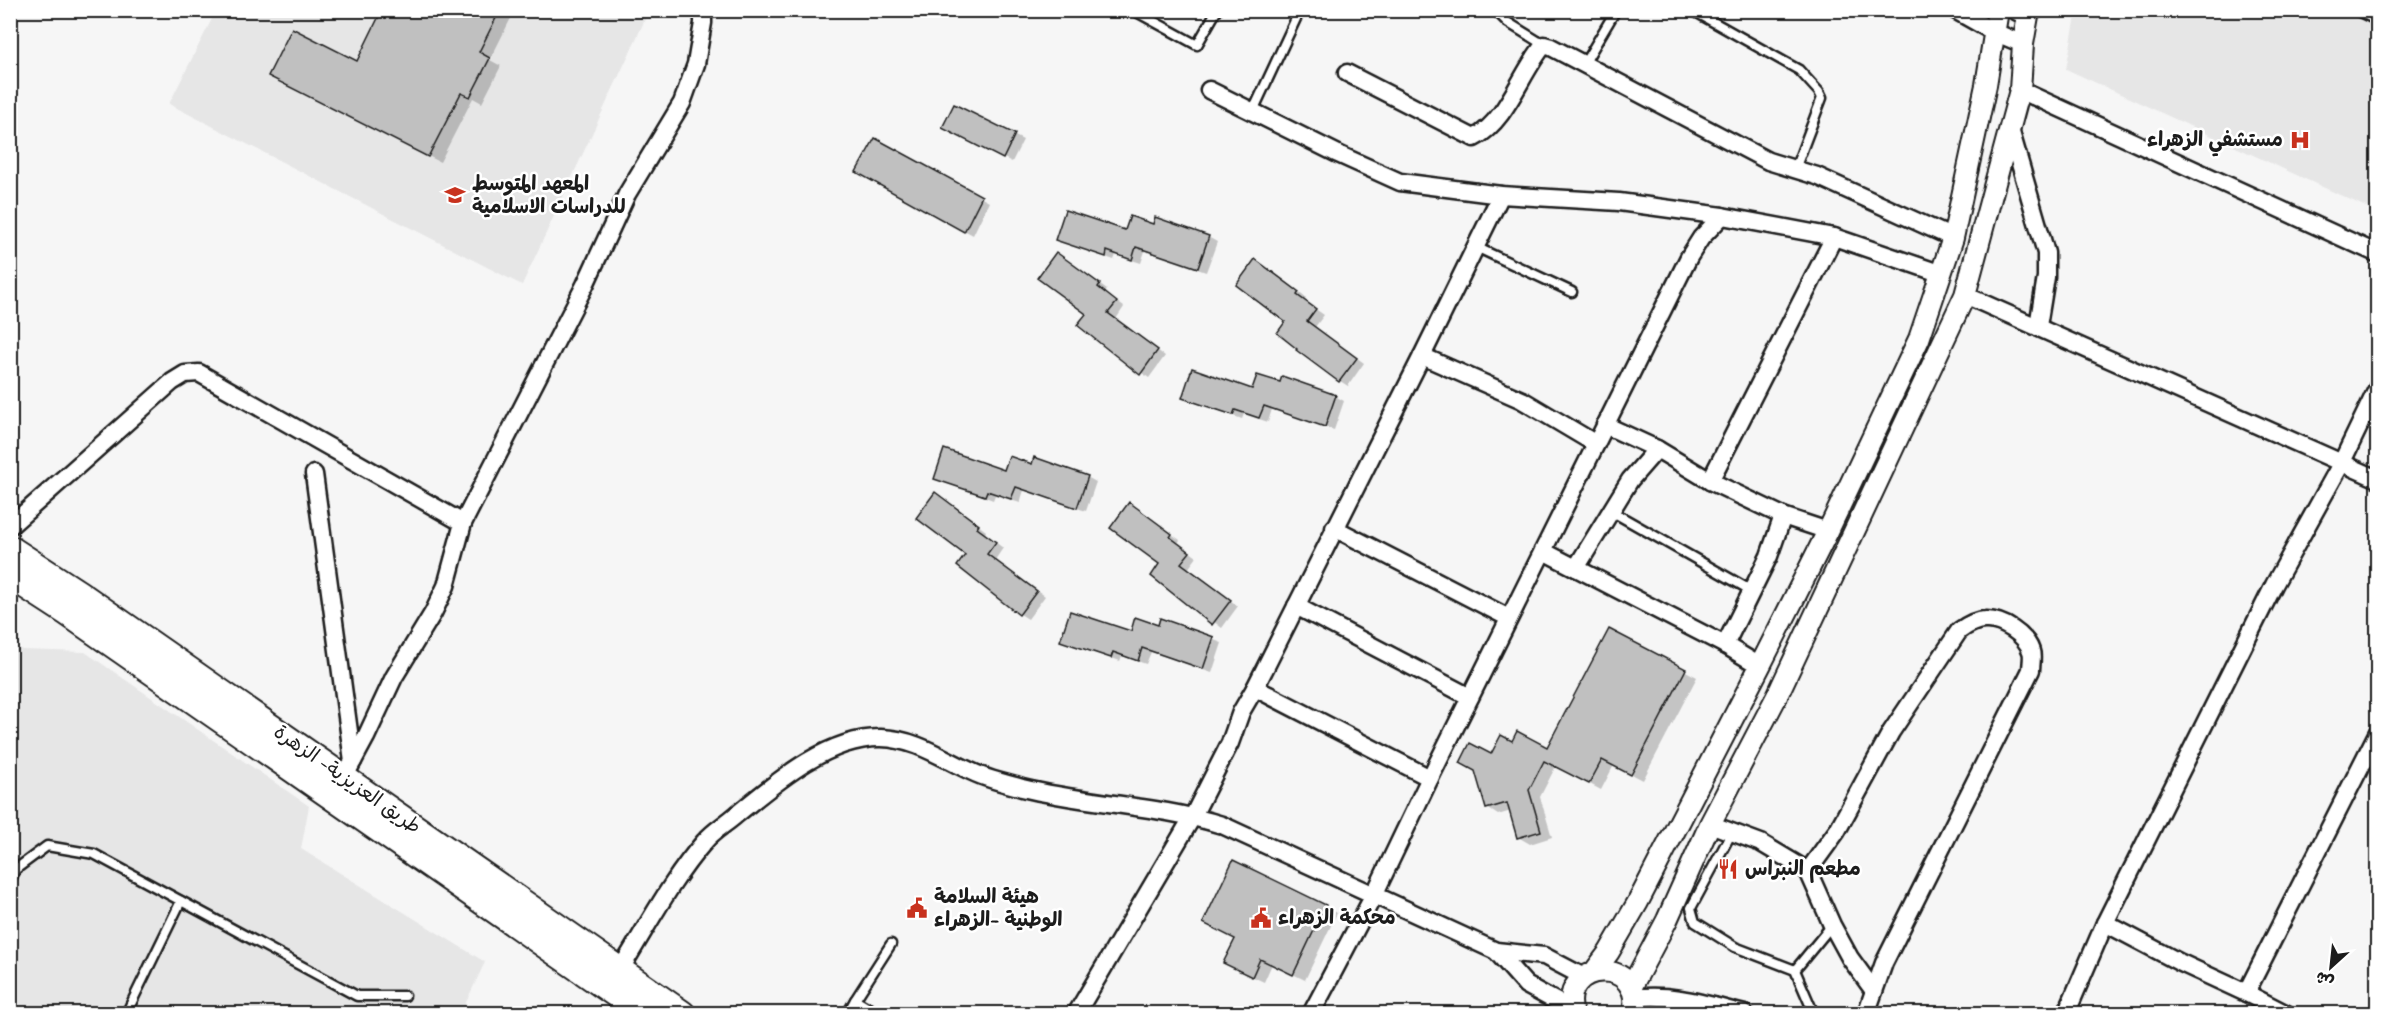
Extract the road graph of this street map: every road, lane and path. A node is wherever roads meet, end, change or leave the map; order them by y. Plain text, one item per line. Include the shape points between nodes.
1 (703, 10) edge
2 (1133, 10) edge
3 (1217, 10) edge
4 (1300, 10) edge
5 (1495, 10) edge
6 (1616, 10) edge
7 (1692, 10) edge
8 (1955, 10) edge
9 (1998, 10) edge
10 (2355, 10) edge
11 (2029, 12) edge
12 (2378, 21) edge
13 (1994, 32) junction
14 (2023, 44) junction
15 (1544, 45) junction
16 (1584, 64) junction
17 (1347, 73) dead end
18 (1209, 90) dead end
19 (2020, 90) junction
20 (1253, 111) junction
21 (2010, 129) junction
22 (1795, 169) junction
23 (1502, 195) junction
24 (1722, 216) junction
25 (1834, 237) junction
26 (1953, 238) junction
27 (1476, 247) junction
28 (2378, 254) edge
29 (1942, 274) junction
30 (1572, 292) dead end
31 (1965, 296) junction
32 (2038, 326) junction
33 (1422, 356) junction
34 (2378, 387) edge
35 (1605, 425) junction
36 (1596, 444) junction
37 (1657, 449) junction
38 (2341, 464) junction
39 (314, 474) dead end
40 (2378, 479) edge
41 (1710, 481) junction
42 (1610, 511) junction
43 (1783, 516) junction
44 (463, 523) junction
45 (10, 526) edge
46 (1334, 528) junction
47 (1828, 531) junction
48 (10, 549) edge
49 (1543, 550) junction
50 (1576, 568) junction
51 (10, 575) edge
52 (1752, 591) junction
53 (1296, 606) junction
54 (1509, 618) junction
55 (1725, 645) junction
56 (1760, 666) junction
57 (1256, 688) junction
58 (1470, 697) junction
59 (2378, 732) edge
60 (1430, 778) junction
61 (343, 779) junction
62 (1193, 816) junction
63 (1710, 824) junction
64 (1732, 832) junction
65 (1808, 871) junction
66 (10, 880) edge
67 (1374, 895) junction
68 (181, 901) junction
69 (2105, 923) junction
70 (1832, 925) junction
71 (891, 944) dead end
72 (1496, 951) junction
73 (620, 970) junction
74 (1795, 970) junction
75 (1589, 974) junction
76 (1874, 991) junction
77 (2246, 993) junction
78 (405, 996) dead end
79 (855, 1000) junction
80 (1633, 1000) edge
81 (1572, 1012) edge
82 (126, 1014) edge
83 (645, 1014) edge
84 (682, 1014) edge
85 (847, 1014) edge
86 (879, 1014) edge
87 (1076, 1014) edge
88 (1311, 1014) edge
89 (1745, 1014) edge
90 (1814, 1014) edge
91 (1866, 1014) edge
92 (2066, 1014) edge
93 (2287, 1014) edge

1 - 44 street via 696,64 682,104 627,194 585,285
2 - 3 lane via 1197,45
4 - 20 lane
5 - 15 lane
6 - 16 lane
7 - 22 lane via 1799,70 1819,92 1822,98
8 - 13 street
9 - 13 street
10 - 12 lane
11 - 14 street
13 - 14 street
13 - 26 street
14 - 19 street
15 - 16 street
15 - 17 street via 1518,88 1484,133 1474,138
16 - 22 street via 1768,161
18 - 20 street
19 - 21 street
19 - 28 street
20 - 23 street via 1400,182
21 - 31 street
21 - 32 street via 2046,254
22 - 26 street
23 - 24 street via 1619,202
23 - 27 street
24 - 25 street
24 - 35 street via 1689,257
25 - 29 street
25 - 41 street
26 - 29 street
27 - 30 lane
27 - 33 street
29 - 47 street via 1919,339
31 - 32 street
31 - 63 street via 1782,685
32 - 38 street
33 - 36 street via 1522,400
33 - 46 street
34 - 38 street
35 - 36 street
35 - 37 street
36 - 49 street
37 - 41 street
37 - 42 street
38 - 40 street
38 - 69 street via 2274,585
39 - 61 street
41 - 43 street
42 - 50 street
42 - 52 lane
43 - 47 street
43 - 52 street via 1778,536
44 - 45 street via 199,373 185,374 172,382
44 - 61 street via 446,585 433,613 394,678
46 - 53 street
46 - 54 street
47 - 56 street
48 - 61 main road, طريق العزيزية- الزهرة
49 - 50 street
49 - 54 street
50 - 55 street
51 - 61 main road, طريق العزيزية- الزهرة
52 - 55 street
53 - 57 street
53 - 58 street
54 - 58 street
55 - 56 street
56 - 75 street via 1638,902 1609,952
57 - 60 street
57 - 62 street
58 - 60 street
59 - 77 street
60 - 67 street
61 - 73 main road, طريق العزيزية- الزهرة
61 - 83 main road, طريق العزيزية- الزهرة
62 - 67 street via 1222,825
62 - 73 street via 1046,794 981,776 916,744 882,738 854,740 829,749 796,771 706,839 682,870
62 - 87 street
63 - 64 street
63 - 80 street
64 - 65 street via 1761,843
64 - 74 lane via 1692,908 1695,922 1735,948
65 - 70 street
65 - 76 street via 1837,831 1891,732 1959,631 1986,620 2001,623 2020,635 2032,652 2031,670 1884,963
66 - 68 lane via 16,869 47,846 94,854
67 - 72 street
67 - 88 street
68 - 78 lane via 357,996
68 - 82 lane
69 - 77 street
69 - 92 street
70 - 74 lane
70 - 76 street
71 - 79 lane
72 - 75 street via 1544,956
72 - 81 street via 1526,985
73 - 84 main road, طريق العزيزية- الزهرة
74 - 90 lane
75 - 80 street via 1601,970 1615,973 1627,981
75 - 81 street via 1574,988
76 - 91 street
77 - 93 street
79 - 85 lane
79 - 86 lane
80 - 89 street via 1655,995 1677,997

